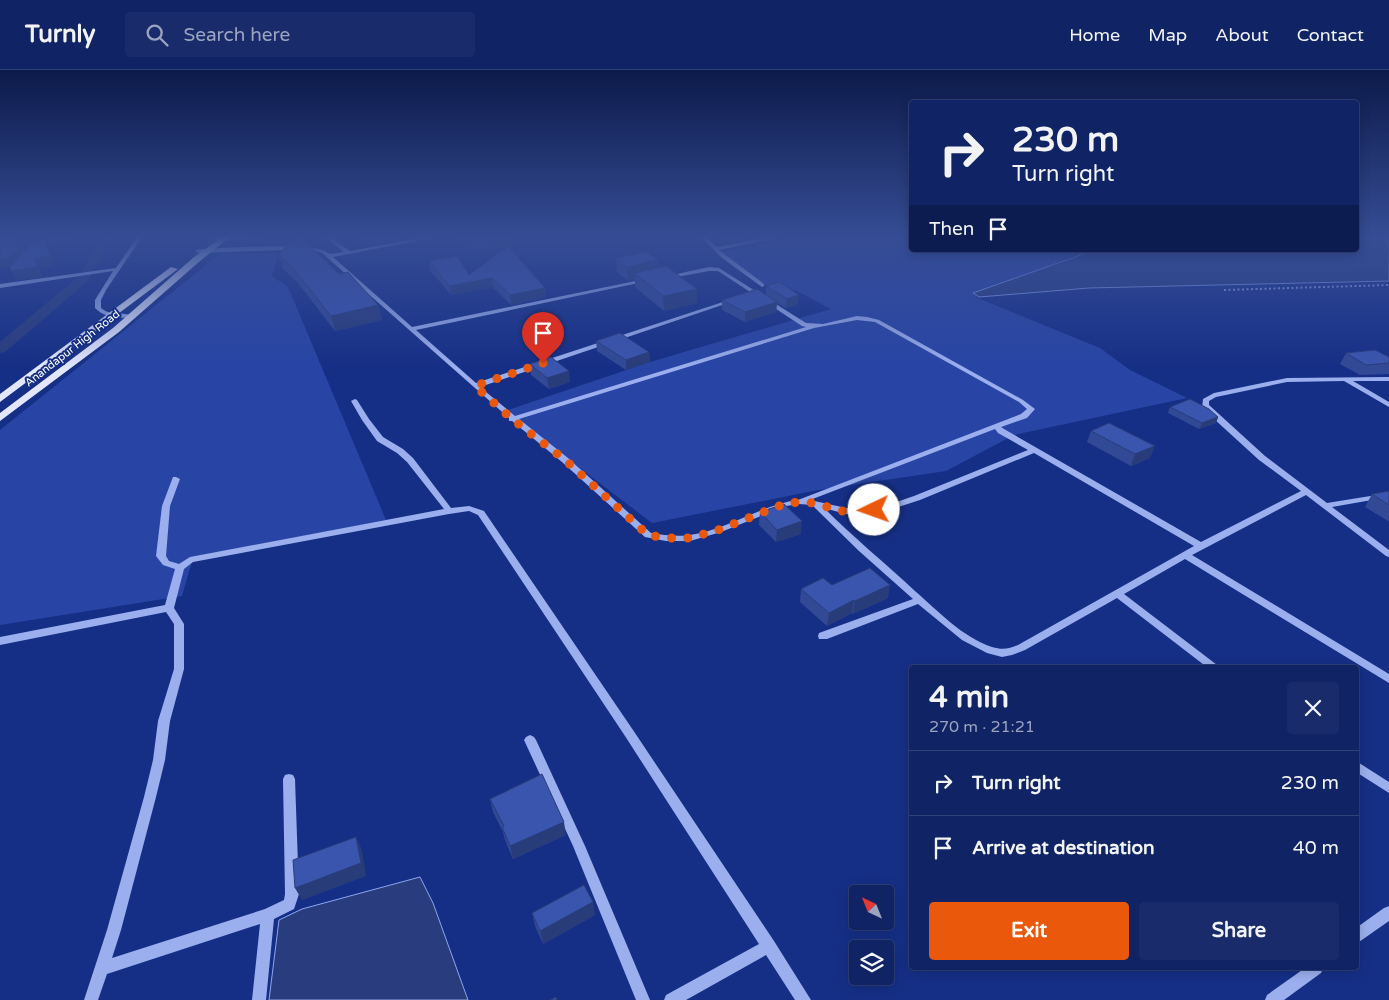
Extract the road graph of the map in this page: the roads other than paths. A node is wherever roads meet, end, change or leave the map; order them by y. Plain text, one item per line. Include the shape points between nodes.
1 (6, 280) dead end
2 (35, 280) edge
3 (109, 280) edge
4 (160, 280) edge
5 (169, 280) edge
6 (356, 280) edge
7 (648, 280) edge
8 (733, 280) edge
9 (755, 280) edge
10 (0, 285) edge
11 (762, 285) dead end
12 (755, 294) junction
13 (746, 296) edge
14 (737, 299) edge
15 (110, 316) junction
16 (130, 316) junction
17 (812, 327) junction
18 (411, 329) junction
19 (1344, 379) junction
20 (1389, 379) edge
21 (475, 386) junction
22 (0, 399) edge
23 (355, 401) dead end
24 (1389, 405) edge
25 (0, 418) edge
26 (512, 419) junction
27 (996, 426) junction
28 (1035, 450) junction
29 (176, 479) dead end
30 (1305, 492) junction
31 (1389, 495) edge
32 (799, 502) junction
33 (813, 503) junction
34 (1324, 506) junction
35 (449, 511) junction
36 (1202, 546) junction
37 (1389, 554) edge
38 (1186, 556) junction
39 (180, 568) junction
40 (1118, 594) junction
41 (919, 600) junction
42 (169, 608) junction
43 (823, 636) dead end
44 (0, 641) edge
45 (1212, 665) edge
46 (1389, 679) edge
47 (530, 740) dead end
48 (1359, 768) edge
49 (289, 779) dead end
50 (1389, 788) edge
51 (1389, 913) edge
52 (268, 915) junction
53 (1359, 936) edge
54 (769, 946) junction
55 (101, 969) junction
56 (1313, 970) edge
57 (92, 1000) edge
58 (259, 1000) edge
59 (643, 1000) edge
60 (671, 1000) edge
61 (804, 1000) edge
62 (1272, 1000) edge

1 - 10 street
2 - 10 street
3 - 15 street via 102,290 98,308
4 - 15 main road, Anandapur High Road
5 - 16 main road, Anandapur High Road
6 - 18 street
7 - 18 street
8 - 12 street
9 - 11 street
12 - 13 street
12 - 17 street
14 - 21 street
15 - 16 street
15 - 22 main road, Anandapur High Road
16 - 25 main road, Anandapur High Road
17 - 26 street
17 - 27 street via 865,317 876,321 1031,409 1024,416
18 - 21 street
19 - 20 street
19 - 24 street
19 - 30 street via 1274,382 1214,395 1205,400 1204,406
21 - 26 street
23 - 35 street via 380,440 410,460
26 - 32 street via 565,460 648,535 690,538 784,504
27 - 28 street
27 - 32 street
28 - 33 street via 886,508 846,512
28 - 36 street
29 - 39 street via 166,506 162,556 166,563
30 - 34 street
30 - 36 street
31 - 34 street
32 - 33 street
33 - 41 street via 854,544
34 - 37 street
35 - 39 street via 198,558
35 - 54 street via 466,508 481,513
36 - 38 street
38 - 40 street
38 - 46 street
39 - 42 street
40 - 41 street via 1013,652 1001,653 958,632
40 - 45 street
41 - 43 street
42 - 44 street
42 - 55 street via 180,624 178,669 164,721 150,798
47 - 59 street via 579,846
48 - 50 street
49 - 52 street via 292,894 288,904
51 - 53 street
52 - 55 street
52 - 58 street
54 - 60 street
54 - 61 street
55 - 57 street
56 - 62 street

